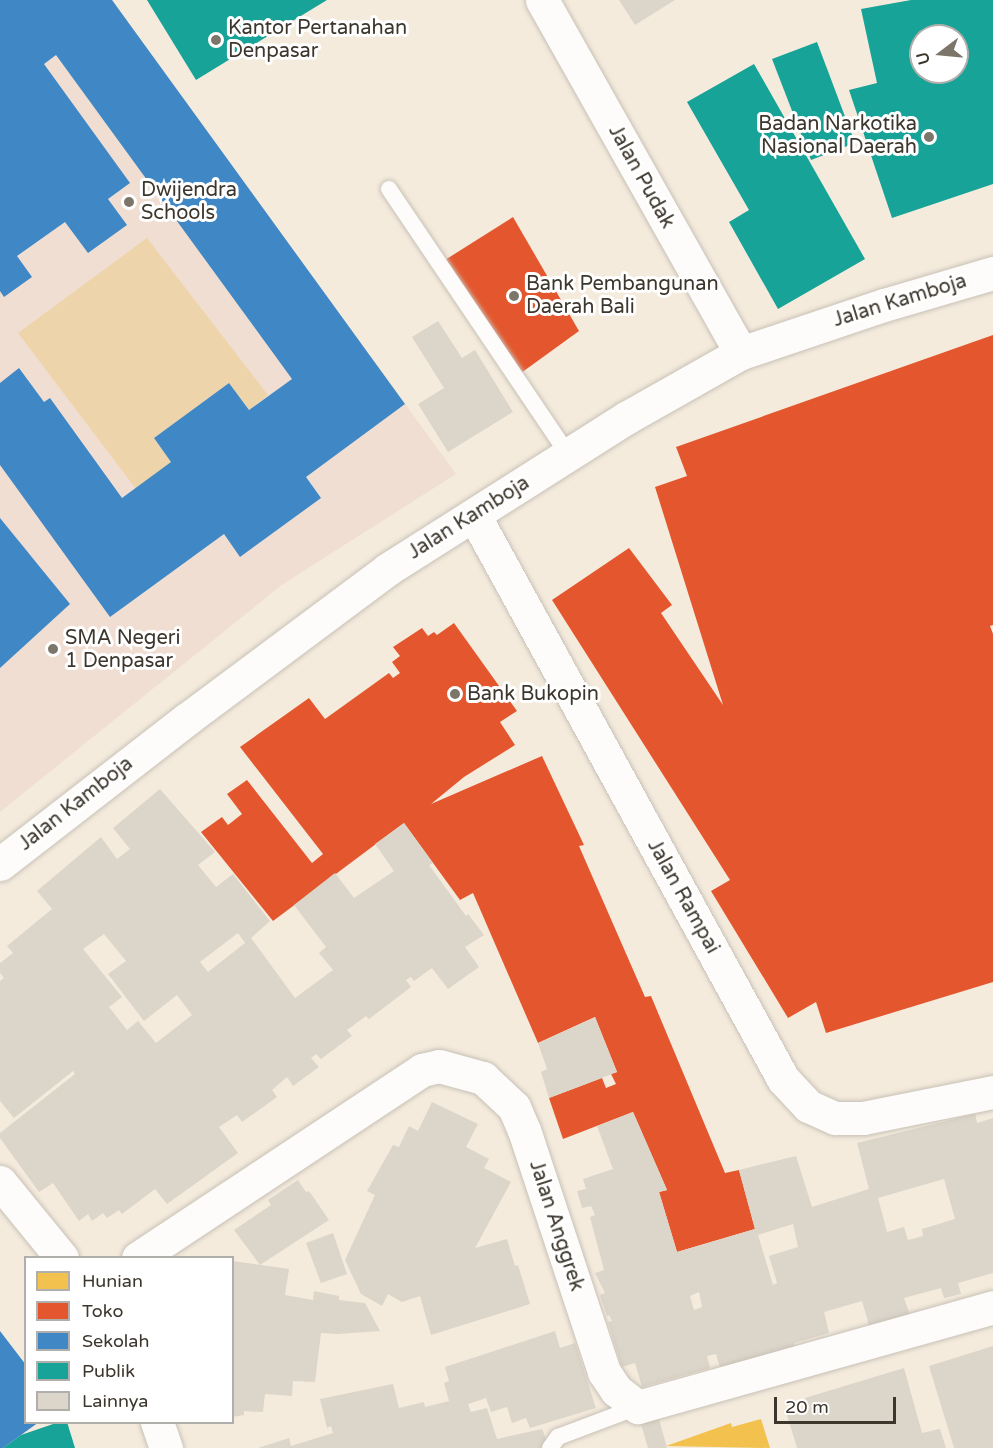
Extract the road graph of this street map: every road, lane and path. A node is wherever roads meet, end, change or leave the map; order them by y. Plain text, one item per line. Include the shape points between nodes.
1 (542, 0) edge
2 (388, 189) dead end
3 (993, 273) edge
4 (741, 353) junction
5 (569, 456) junction
6 (474, 515) junction
7 (0, 864) edge
8 (993, 1092) edge
9 (0, 1182) edge
10 (61, 1256) edge
11 (140, 1256) edge
12 (993, 1308) edge
13 (638, 1407) junction
14 (158, 1424) edge
15 (166, 1448) edge
16 (550, 1448) edge

1 - 4 street, Jalan Pudak
2 - 5 lane
3 - 4 street, Jalan Kamboja
4 - 5 street, Jalan Kamboja via 626,418
5 - 6 street, Jalan Kamboja
6 - 7 street, Jalan Kamboja via 388,569
6 - 8 street, Jalan Rampai via 783,1079 808,1106 835,1118 862,1118
9 - 10 street
11 - 13 street, Jalan Anggrek via 422,1070 439,1066 483,1078 514,1107 604,1372 616,1390
12 - 13 street
13 - 16 lane via 558,1437
14 - 15 street

